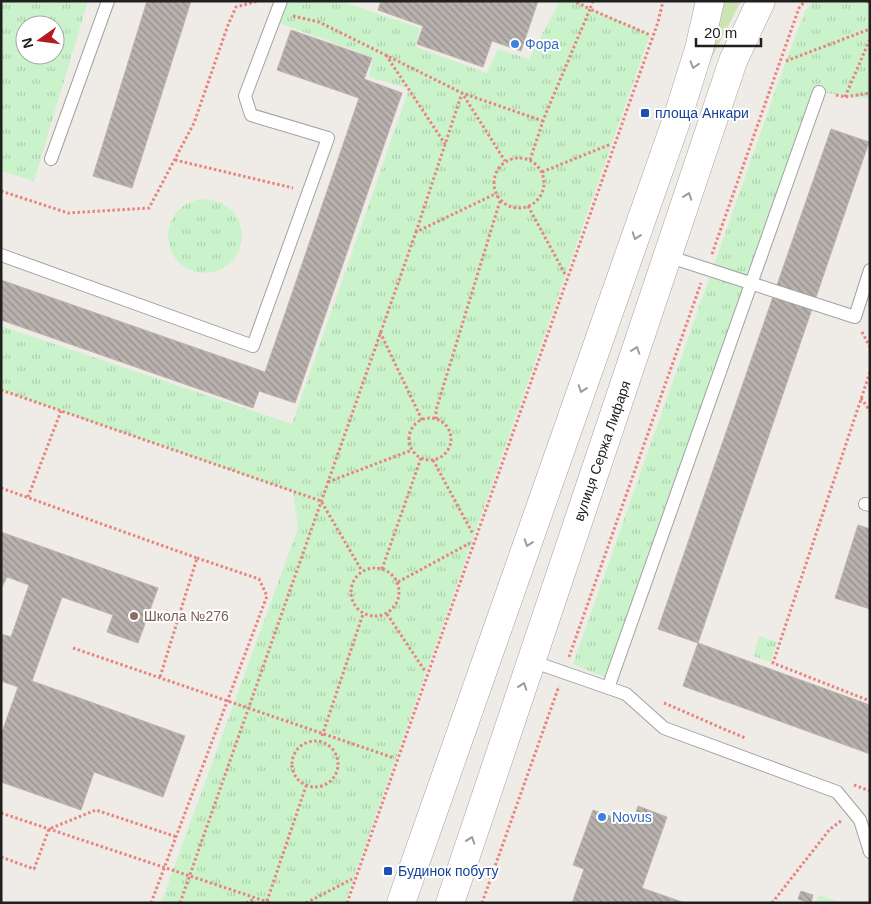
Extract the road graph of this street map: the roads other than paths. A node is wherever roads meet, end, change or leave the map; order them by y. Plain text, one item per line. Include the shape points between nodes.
1 (108, 1) edge
2 (710, 1) edge
3 (761, 1) edge
4 (279, 7) edge
5 (819, 92) road end
6 (51, 159) dead end
7 (1, 255) edge
8 (668, 256) junction
9 (870, 270) edge
10 (750, 283) junction
11 (531, 661) junction
12 (608, 688) junction
13 (870, 852) edge
14 (402, 903) edge
15 (450, 903) edge

1 - 6 lane
2 -> 14 street via 678,116
8 -> 3 street, вулиця Сержа Лифаря via 734,61
4 - 7 lane via 245,96 251,114 328,138 253,346
5 - 10 lane
8 - 10 lane
11 -> 8 street, вулиця Сержа Лифаря
9 - 10 lane via 855,317
10 - 12 lane
11 - 12 lane
15 -> 11 street, вулиця Сержа Лифаря
12 - 13 lane via 626,694 664,728 837,792 860,820

